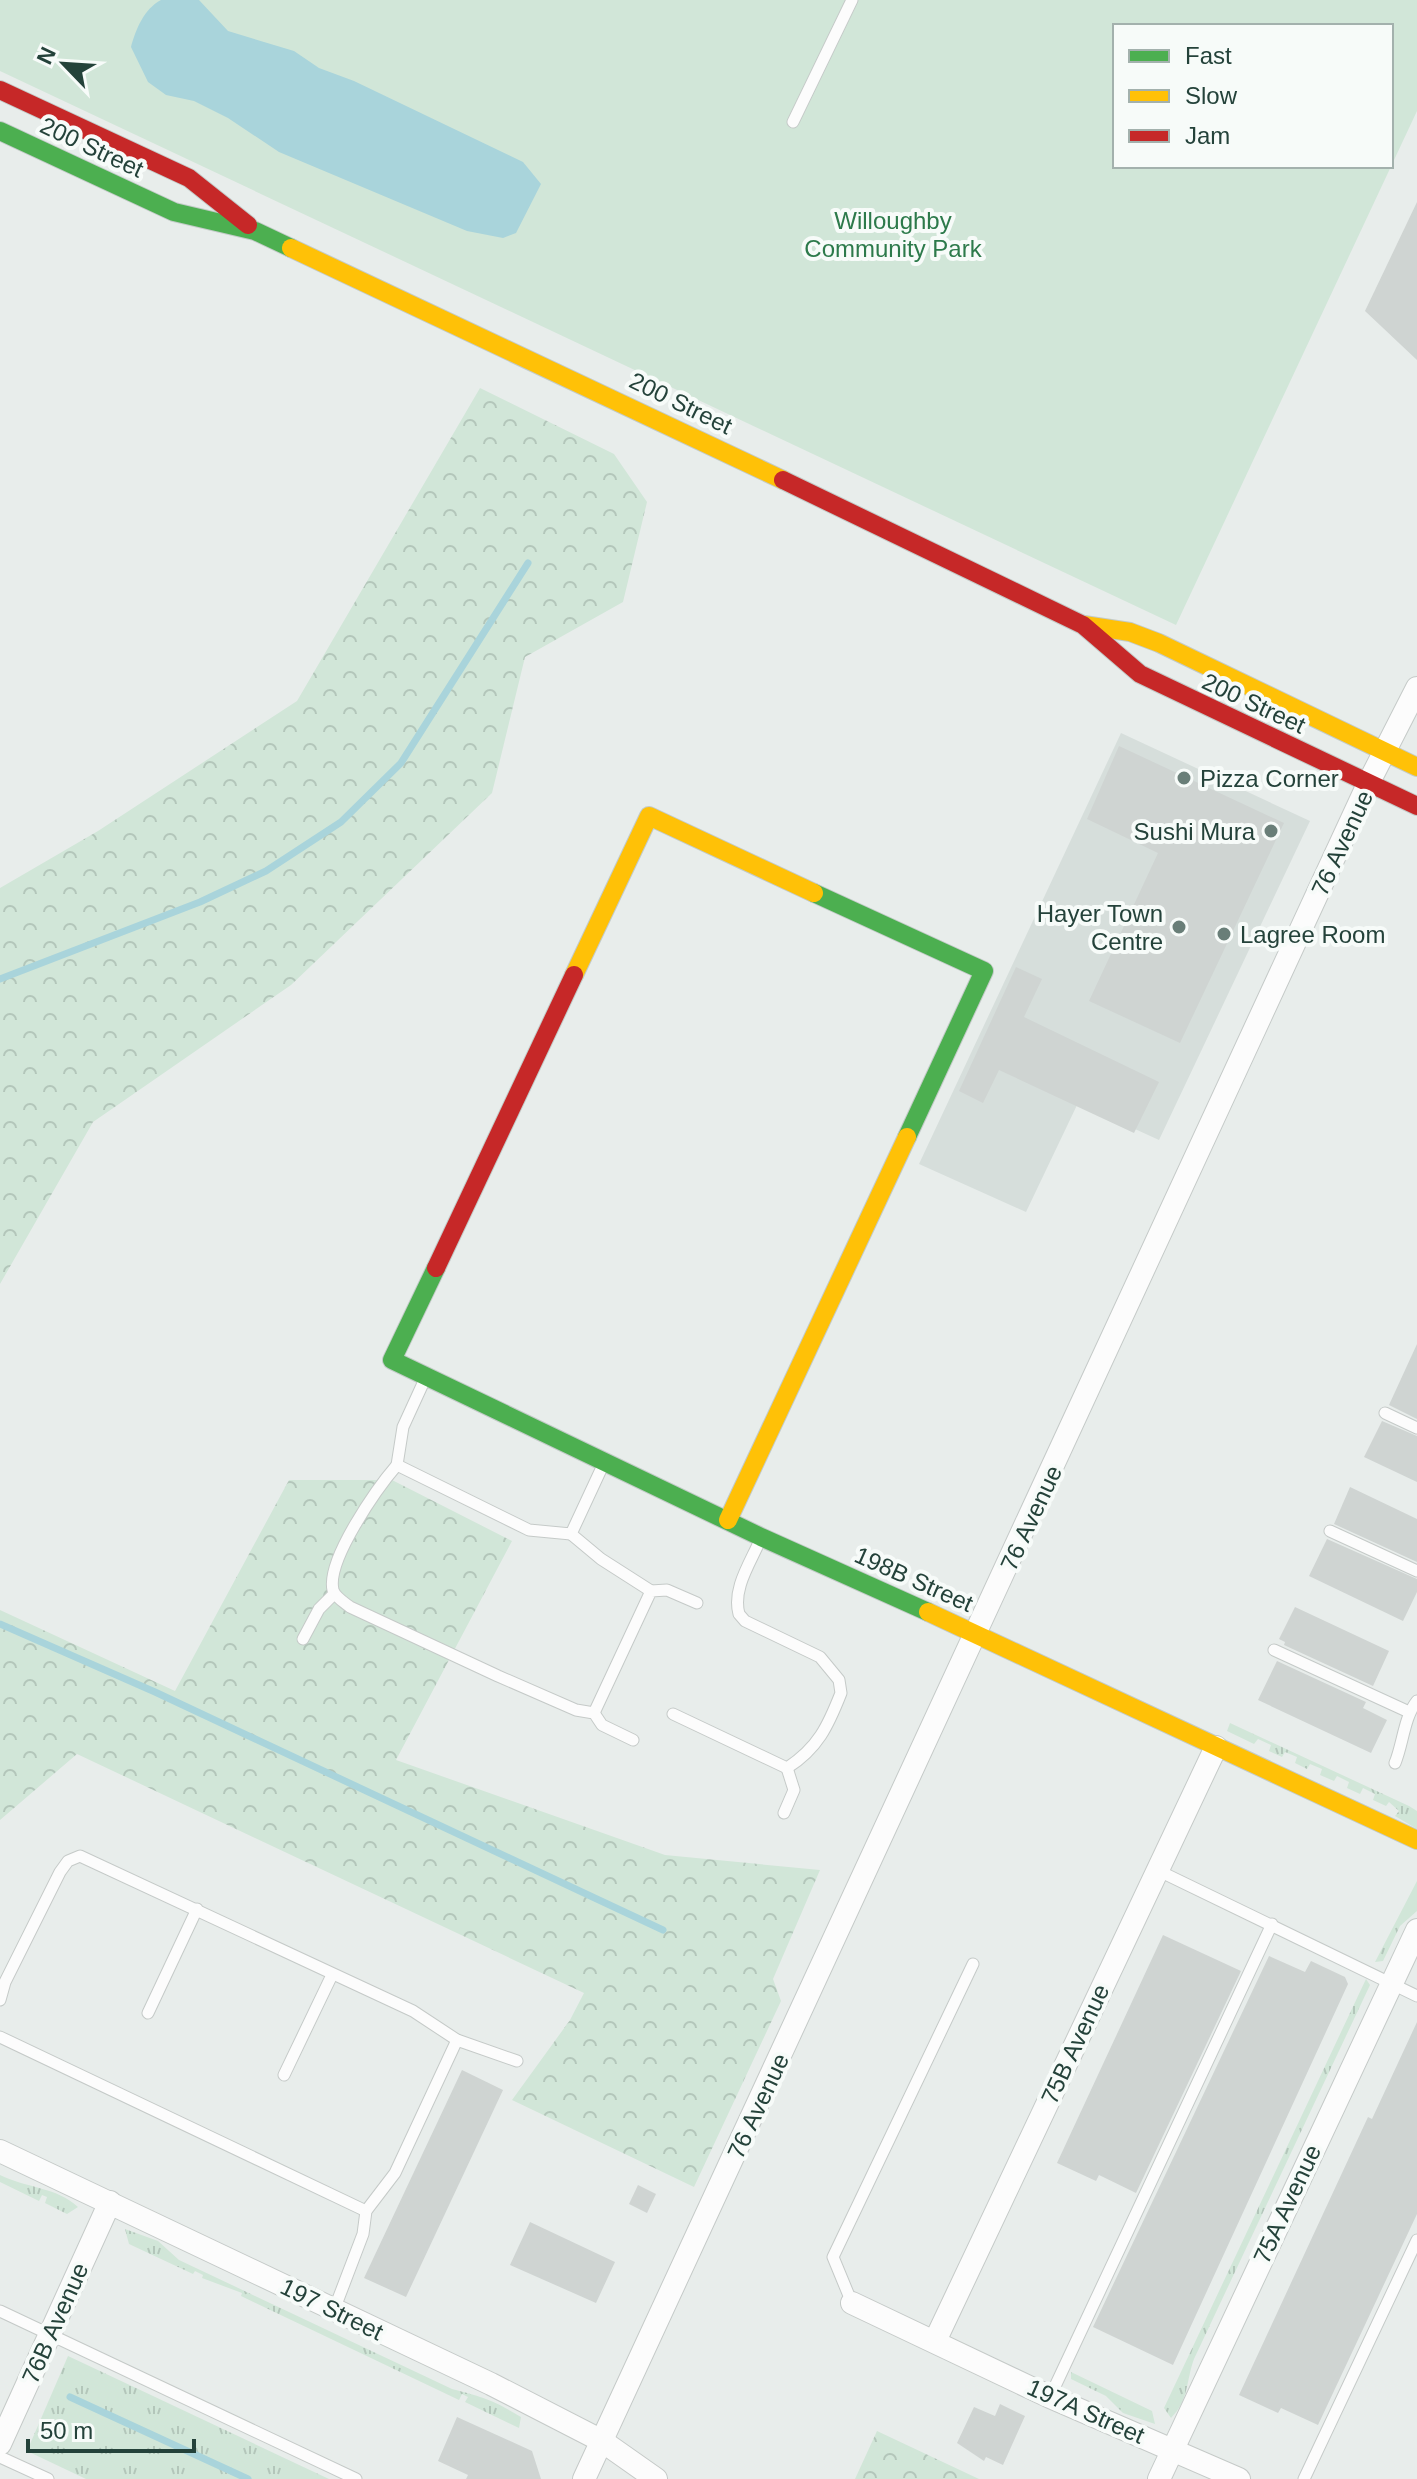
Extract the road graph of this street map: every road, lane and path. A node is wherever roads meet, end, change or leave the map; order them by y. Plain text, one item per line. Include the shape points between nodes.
1 (852, 0) edge
2 (0, 90) edge
3 (793, 122) dead end
4 (0, 131) edge
5 (255, 231) junction
6 (1083, 625) junction
7 (1417, 688) edge
8 (1387, 752) junction
9 (1417, 767) edge
10 (1369, 782) junction
11 (1417, 806) edge
12 (426, 1377) junction
13 (1385, 1413) dead end
14 (1417, 1428) edge
15 (604, 1462) junction
16 (397, 1465) junction
17 (728, 1520) junction
18 (1330, 1531) dead end
19 (571, 1534) junction
20 (761, 1537) junction
21 (1417, 1571) edge
22 (651, 1591) junction
23 (334, 1594) junction
24 (697, 1603) dead end
25 (978, 1634) junction
26 (303, 1639) dead end
27 (1274, 1650) dead end
28 (1417, 1701) edge
29 (1409, 1712) junction
30 (594, 1713) junction
31 (673, 1714) dead end
32 (633, 1740) dead end
33 (1216, 1747) junction
34 (1395, 1763) dead end
35 (787, 1768) junction
36 (784, 1813) dead end
37 (1417, 1840) edge
38 (1157, 1870) junction
39 (197, 1909) junction
40 (1272, 1924) junction
41 (1417, 1930) edge
42 (973, 1964) dead end
43 (332, 1975) junction
44 (1390, 1982) junction
45 (1417, 1996) edge
46 (0, 2000) edge
47 (148, 2013) dead end
48 (0, 2037) edge
49 (457, 2040) junction
50 (517, 2061) dead end
51 (284, 2075) dead end
52 (0, 2151) edge
53 (110, 2202) junction
54 (366, 2211) junction
55 (1417, 2240) edge
56 (852, 2303) joint
57 (334, 2310) junction
58 (0, 2311) edge
59 (51, 2335) junction
60 (935, 2341) junction
61 (1050, 2397) junction
62 (602, 2441) junction
63 (0, 2444) edge
64 (1173, 2449) junction
65 (0, 2457) edge
66 (48, 2479) edge
67 (356, 2479) edge
68 (584, 2479) edge
69 (656, 2479) edge
70 (1159, 2479) edge
71 (1239, 2479) edge
72 (1304, 2479) edge

1 - 3 lane
2 - 5 street, 200 Street via 189,178
4 - 5 street, 200 Street via 174,212
5 - 6 street, 200 Street
6 - 8 street, 200 Street via 1130,632 1159,643
6 - 10 street, 200 Street via 1140,674
7 - 8 street, 76 Avenue
8 - 9 street, 200 Street
8 - 10 street, 76 Avenue
10 - 11 street, 200 Street
10 - 25 street, 76 Avenue
12 - 15 street, 198B Street
12 - 16 lane via 403,1427
12 - 17 street, 198B Street via 392,1360 649,816 984,971
13 - 14 lane
15 - 17 street, 198B Street
15 - 19 lane
16 - 19 lane via 509,1522 541,1533
16 - 23 lane via 364,1507 343,1550
17 - 20 street, 198B Street
18 - 21 lane
19 - 22 lane
20 - 25 street, 198B Street
20 - 35 lane via 739,1589 739,1614 820,1657 839,1680 841,1693 822,1736 809,1754
22 - 24 lane via 667,1590
22 - 30 lane
23 - 26 lane
23 - 30 lane via 350,1607 484,1670
25 - 33 street, 198B Street
25 - 62 street, 76 Avenue
27 - 29 lane
28 - 29 lane
29 - 34 lane
30 - 32 lane via 602,1725
31 - 35 lane
33 - 37 street, 198B Street
33 - 38 street, 75B Avenue
35 - 36 lane via 794,1790
38 - 40 lane
38 - 60 street, 75B Avenue
39 - 43 lane
39 - 46 lane via 80,1856 68,1861
39 - 47 lane
40 - 44 lane
40 - 61 lane
41 - 44 street, 75A Avenue
42 - 56 lane via 833,2257
43 - 49 lane via 413,2011
43 - 51 lane
44 - 45 lane
44 - 64 street, 75A Avenue
48 - 54 lane
49 - 50 lane
49 - 54 lane via 395,2173
52 - 53 street, 197 Street
53 - 57 street, 197 Street
53 - 59 street, 76B Avenue
54 - 57 lane via 363,2234
55 - 72 lane
56 - 60 street, 197A Street
57 - 62 street, 197 Street
58 - 59 lane
59 - 63 street, 76B Avenue
59 - 67 lane
60 - 61 street, 197A Street
61 - 64 street, 197A Street
62 - 68 street, 76 Avenue
62 - 69 street, 197 Street
64 - 70 street, 75A Avenue
64 - 71 street, 197A Street
65 - 66 lane

